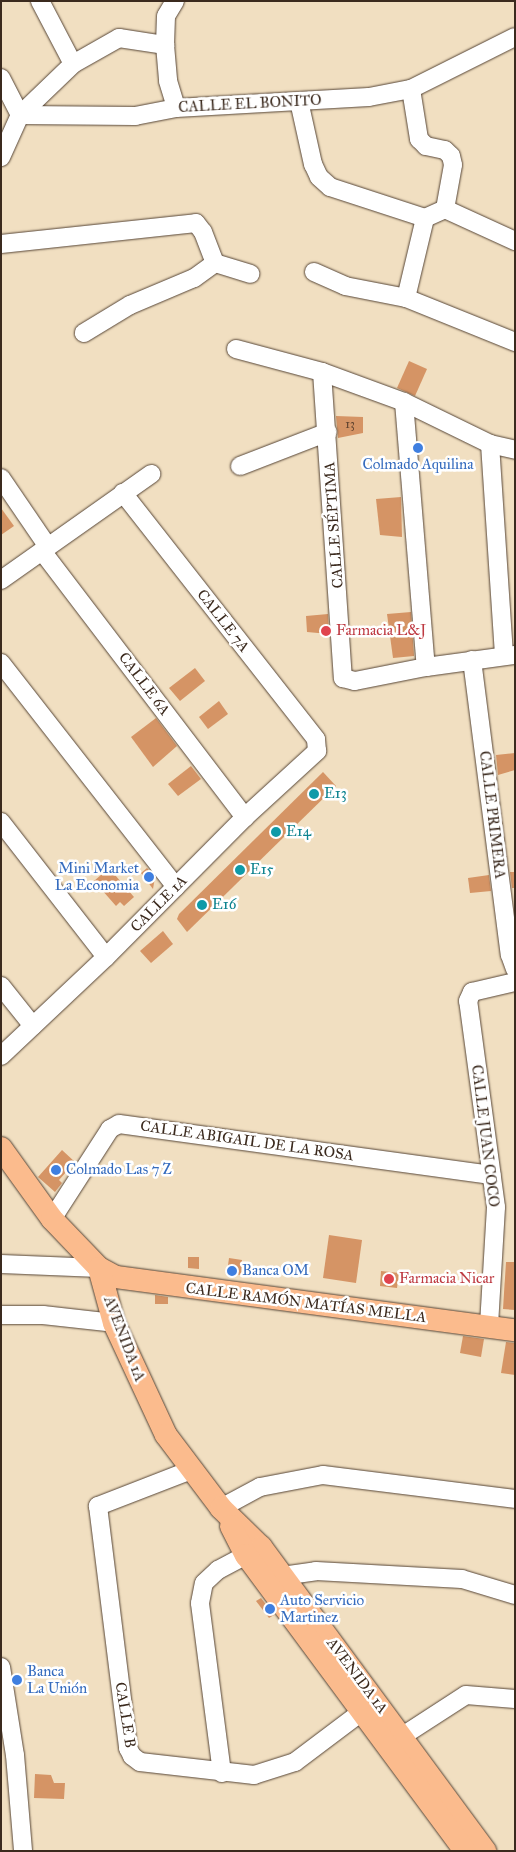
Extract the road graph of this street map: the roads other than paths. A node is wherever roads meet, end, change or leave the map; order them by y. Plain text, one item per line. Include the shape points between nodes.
1 (40, 1) edge
2 (175, 1) edge
3 (515, 37) edge
4 (165, 44) junction
5 (73, 64) junction
6 (2, 85) edge
7 (412, 89) junction
8 (299, 101) junction
9 (176, 108) junction
10 (20, 115) junction
11 (1, 157) edge
12 (445, 209) junction
13 (424, 218) junction
14 (515, 241) edge
15 (1, 244) edge
16 (215, 263) junction
17 (314, 272) dead end
18 (250, 274) dead end
19 (406, 298) junction
20 (84, 333) dead end
21 (515, 342) edge
22 (236, 349) dead end
23 (322, 372) junction
24 (404, 402) junction
25 (328, 432) junction
26 (490, 444) junction
27 (515, 450) edge
28 (240, 466) dead end
29 (151, 474) dead end
30 (1, 478) edge
31 (123, 493) junction
32 (45, 549) junction
33 (1, 580) edge
34 (510, 656) edge
35 (472, 660) junction
36 (1, 663) edge
37 (426, 667) junction
38 (317, 751) joint
39 (245, 817) junction
40 (1, 822) edge
41 (176, 887) junction
42 (106, 958) junction
43 (515, 969) edge
44 (515, 982) edge
45 (1, 986) edge
46 (33, 1026) junction
47 (1, 1056) edge
48 (1, 1148) edge
49 (492, 1175) junction
50 (52, 1219) junction
51 (1, 1264) edge
52 (99, 1268) junction
53 (1, 1315) edge
54 (114, 1323) junction
55 (489, 1325) junction
56 (515, 1330) edge
57 (191, 1470) junction
58 (515, 1499) edge
59 (221, 1508) junction
60 (246, 1555) junction
61 (282, 1576) junction
62 (515, 1595) edge
63 (1, 1668) edge
64 (515, 1699) edge
65 (369, 1706) junction
66 (401, 1737) junction
67 (8, 1754) edge
68 (222, 1773) junction
69 (466, 1846) edge
70 (23, 1851) edge

1 - 5 street
2 - 4 street via 166,16
3 - 7 street, CALLE EL BONITO
4 - 5 street via 119,38
4 - 9 street via 168,81
5 - 10 street
6 - 10 street
7 - 8 street, CALLE EL BONITO via 369,97
7 - 12 street via 419,139 426,146 445,150 451,156 453,165
8 - 9 street, CALLE EL BONITO
8 - 13 street via 319,177 330,187
9 - 10 street, CALLE EL BONITO via 135,116
10 - 11 street
12 - 13 street
12 - 14 street
13 - 19 street
15 - 16 street via 196,223 204,232
16 - 18 street
16 - 20 street via 194,278 130,305
17 - 19 street via 344,286
19 - 21 street
22 - 23 street
23 - 24 street
23 - 25 street, CALLE SÉPTIMA
24 - 26 street
24 - 37 street
25 - 28 street
25 - 37 street, CALLE SÉPTIMA via 343,678 355,681
26 - 27 street
26 - 34 street
29 - 31 street
30 - 32 street, CALLE 6A
31 - 32 street
31 - 38 street, CALLE 7A via 316,739
32 - 33 street
32 - 39 street, CALLE 6A
34 - 35 street
35 - 37 street
35 - 43 street, CALLE PRIMERA via 510,956
36 - 41 street
38 - 39 street, CALLE 1A
39 - 41 street, CALLE 1A
40 - 42 street
41 - 42 street, CALLE 1A
42 - 46 street, CALLE 1A
44 - 49 street, CALLE JUAN COCO via 472,992 468,1000
45 - 46 street
46 - 47 street, CALLE 1A
48 - 50 main road
49 - 50 street, CALLE ABIGAIL DE LA ROSA via 119,1124 110,1129
49 - 55 street, CALLE JUAN COCO via 496,1207
50 - 52 main road
51 - 52 street
52 - 54 main road, AVENIDA 1A
52 - 55 main road, CALLE RAMÓN MATÍAS MELLA via 116,1278
53 - 54 street via 43,1315
54 - 57 main road, AVENIDA 1A via 151,1408
55 - 56 main road, CALLE RAMÓN MATÍAS MELLA
57 - 59 main road, AVENIDA 1A
57 - 68 street, CALLE B via 105,1501 98,1506 98,1514 128,1748 140,1762
58 - 59 street via 323,1475 260,1488
59 - 60 main road, AVENIDA 1A
59 - 61 main road, AVENIDA 1A via 261,1547
60 - 65 main road, AVENIDA 1A
60 - 68 street via 218,1570 204,1584 200,1603
61 - 62 street via 316,1571 462,1580
61 - 65 main road, AVENIDA 1A
63 - 67 street
64 - 66 street via 466,1695
65 - 66 main road, AVENIDA 1A
65 - 68 street, CALLE B via 295,1762 254,1775
65 - 69 main road, AVENIDA 1A
66 - 69 main road, AVENIDA 1A
67 - 70 street

